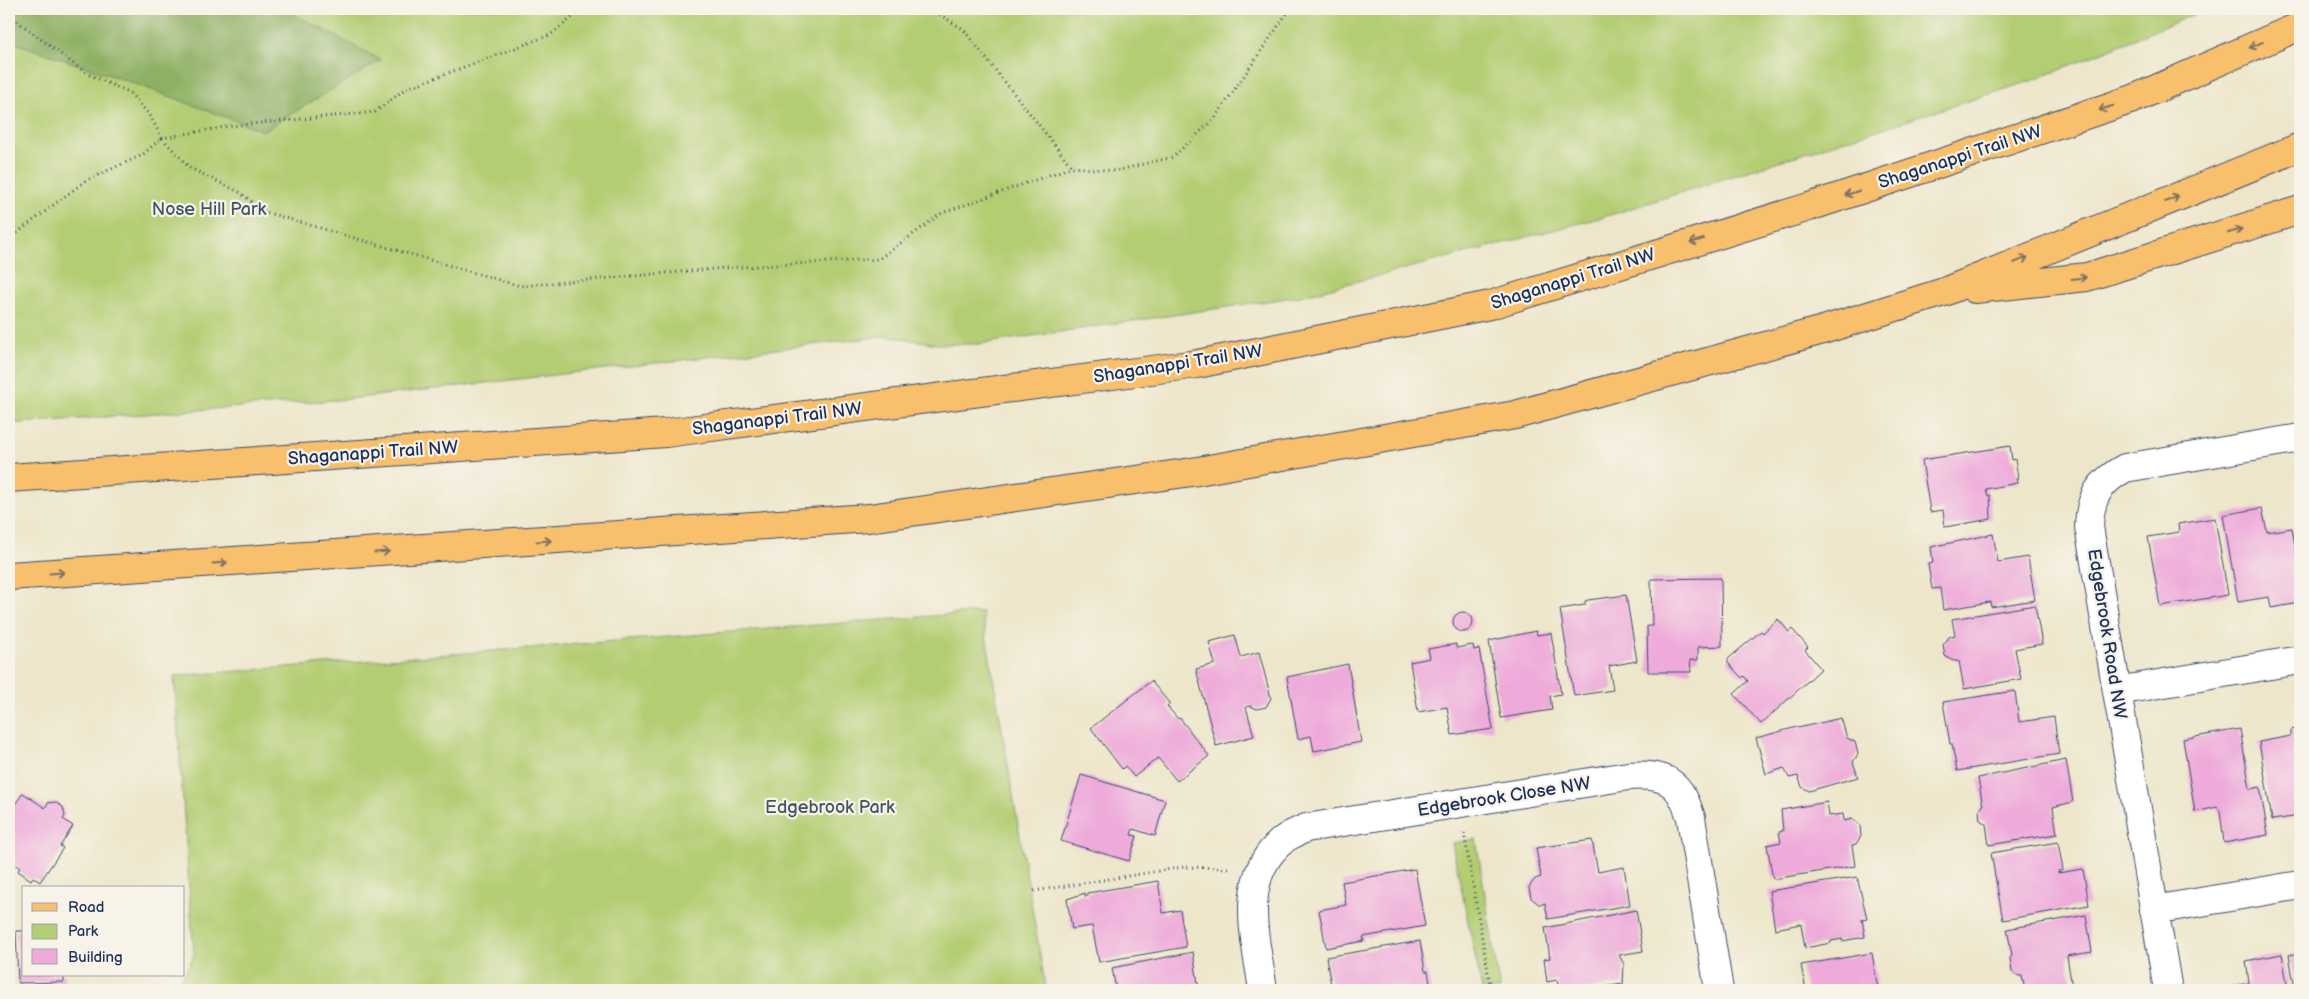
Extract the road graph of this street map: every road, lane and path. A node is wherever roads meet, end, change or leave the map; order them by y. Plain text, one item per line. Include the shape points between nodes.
1 (583, 9) edge
2 (931, 9) edge
3 (1290, 9) edge
4 (9, 15) edge
5 (2300, 26) edge
6 (162, 138) junction
7 (2300, 147) edge
8 (1072, 168) junction
9 (2300, 210) edge
10 (9, 239) edge
11 (1944, 292) junction
12 (2300, 438) edge
13 (9, 478) edge
14 (9, 576) edge
15 (2300, 660) edge
16 (2116, 691) junction
17 (1460, 805) junction
18 (1261, 869) junction
19 (2300, 885) edge
20 (1034, 891) dead end
21 (2154, 910) junction
22 (1263, 990) edge
23 (1491, 990) edge
24 (1719, 990) edge
25 (2168, 990) edge

1 - 6 path via 550,35 404,89 375,112 230,126
2 - 8 path via 963,29
3 - 8 path via 1215,118 1173,157 1115,171
4 - 6 path via 87,74 129,92 149,114
5 -> 13 main road, Shaganappi Trail NW via 2133,99 1809,207 1490,305 1207,362 666,433
6 - 8 path via 190,168 238,192 265,212 520,286 724,268 879,259 942,213
6 - 10 path via 142,155 84,181
11 -> 7 main road
11 -> 9 main road via 2087,277
14 -> 11 main road via 869,518 1192,472 1515,416 1823,330
12 - 16 street, Edgebrook Road NW via 2125,468 2108,477 2097,492 2090,507 2089,527
15 - 16 street
16 - 21 street, Edgebrook Road NW
17 - 18 street, Edgebrook Close NW via 1306,828 1283,840 1266,858
17 - 23 path
17 - 24 street, Edgebrook Close NW via 1628,776 1650,774 1672,783 1684,797 1691,818
18 - 20 path via 1184,867
18 - 22 street, Edgebrook Close NW via 1254,883 1252,908
19 - 21 street
21 - 25 street, Edgebrook Road NW

